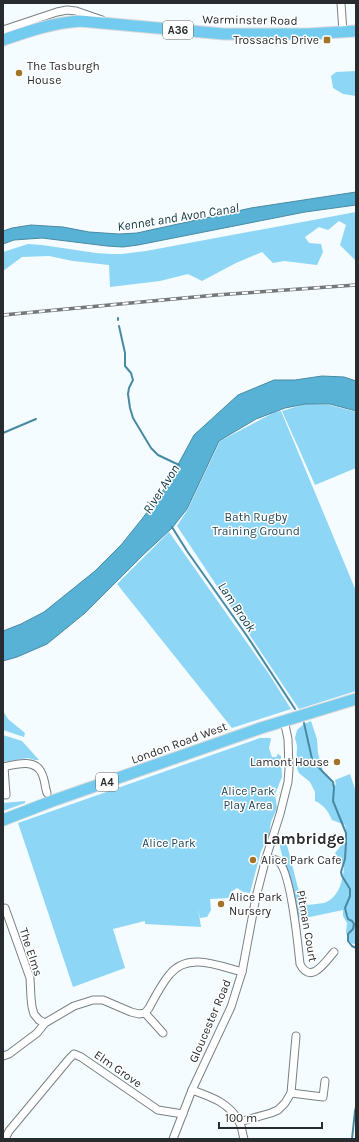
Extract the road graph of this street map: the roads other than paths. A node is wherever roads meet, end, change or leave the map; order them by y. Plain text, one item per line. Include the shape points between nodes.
1 (341, 3) edge
2 (104, 23) junction
3 (3, 30) edge
4 (356, 31) edge
5 (343, 32) junction
6 (3, 40) edge
7 (356, 699) edge
8 (284, 720) junction
9 (3, 767) edge
10 (6, 795) dead end
11 (51, 796) junction
12 (3, 820) edge
13 (266, 858) junction
14 (5, 908) dead end
15 (334, 952) dead end
16 (242, 972) junction
17 (145, 1013) junction
18 (45, 1023) junction
19 (163, 1034) dead end
20 (296, 1036) dead end
21 (3, 1056) edge
22 (325, 1081) dead end
23 (192, 1090) junction
24 (291, 1093) junction
25 (183, 1114) junction
26 (240, 1122) junction
27 (4, 1139) edge
28 (173, 1139) edge
29 (244, 1139) edge

1 - 5 street
2 - 3 street via 101,19 67,10
2 - 5 highway, Warminster Road / A36 via 224,34
2 - 6 highway, Warminster Road / A36 via 62,22
4 - 5 highway, Warminster Road / A36
7 - 8 highway, London Road West / A4
8 - 11 highway, London Road West / A4
8 - 13 street, Gloucester Road via 288,739 288,782
9 - 10 street
9 - 11 street via 28,763 38,767
11 - 12 highway, London Road West / A4 via 43,804
13 - 15 street, Pitman Court via 279,861 290,888 300,964 307,972 312,973
13 - 16 street, Gloucester Road
14 - 18 street, The Elms via 30,978 30,998 34,1014
16 - 17 street via 205,963 186,962 169,974
16 - 23 street, Gloucester Road via 230,1007
17 - 18 street via 139,1014 103,1000 93,1000 74,1006
17 - 19 street
18 - 21 street via 36,1033
20 - 24 street
22 - 24 street via 323,1097
23 - 25 street, Gloucester Road
23 - 26 street via 216,1099
24 - 26 street via 278,1110
25 - 27 street, Elm Grove via 158,1110 74,1054
25 - 28 street, Gloucester Road
26 - 29 street

